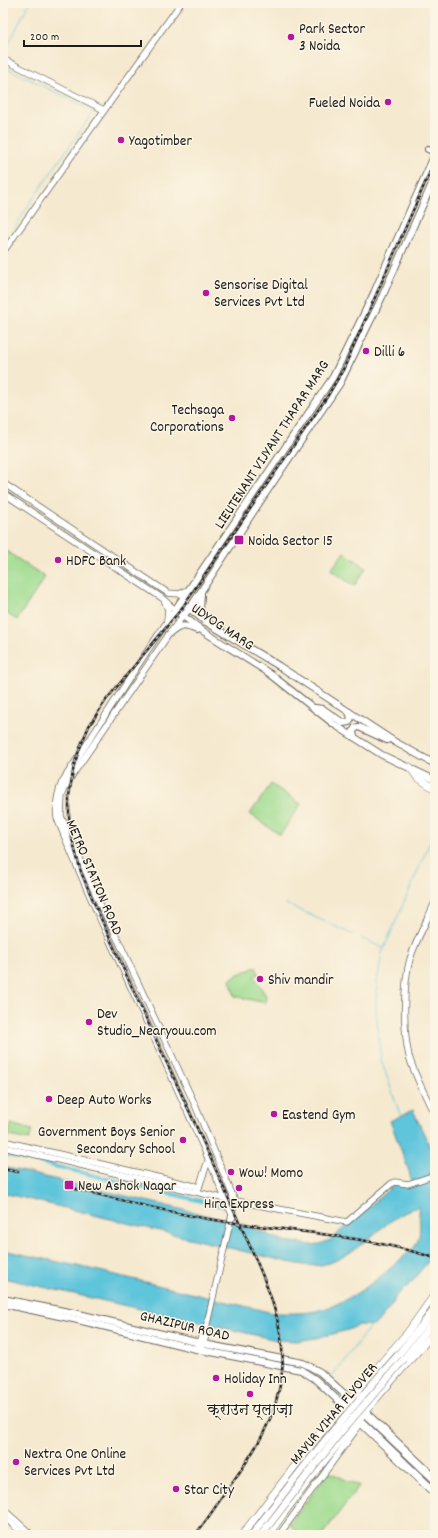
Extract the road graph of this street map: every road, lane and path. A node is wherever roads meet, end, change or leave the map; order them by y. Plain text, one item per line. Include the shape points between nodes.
1 (180, 3) edge
2 (3, 59) edge
3 (104, 110) junction
4 (428, 149) dead end
5 (435, 153) edge
6 (435, 178) edge
7 (3, 252) edge
8 (3, 483) edge
9 (3, 493) edge
10 (202, 588) junction
11 (190, 589) junction
12 (162, 598) junction
13 (181, 602) junction
14 (190, 608) junction
15 (175, 610) junction
16 (183, 616) junction
17 (167, 622) junction
18 (206, 622) junction
19 (203, 632) junction
20 (169, 634) junction
21 (142, 659) junction
22 (149, 664) junction
23 (314, 708) junction
24 (349, 712) junction
25 (354, 737) junction
26 (395, 742) junction
27 (434, 764) edge
28 (410, 767) junction
29 (432, 778) edge
30 (435, 789) edge
31 (435, 902) edge
32 (435, 1116) edge
33 (3, 1141) edge
34 (3, 1147) edge
35 (209, 1158) junction
36 (220, 1164) junction
37 (99, 1166) junction
38 (213, 1167) junction
39 (435, 1175) edge
40 (198, 1189) junction
41 (226, 1199) junction
42 (235, 1201) junction
43 (232, 1218) junction
44 (435, 1294) edge
45 (3, 1299) edge
46 (3, 1304) edge
47 (435, 1309) edge
48 (435, 1320) edge
49 (435, 1332) edge
50 (201, 1344) junction
51 (373, 1371) junction
52 (388, 1383) junction
53 (350, 1398) junction
54 (343, 1405) junction
55 (365, 1412) junction
56 (360, 1422) junction
57 (435, 1479) edge
58 (435, 1493) edge
59 (3, 1509) edge
60 (3, 1516) edge
61 (24, 1535) edge
62 (32, 1535) edge
63 (242, 1535) edge
64 (252, 1535) edge
65 (260, 1535) edge
66 (268, 1535) edge
67 (279, 1535) edge

1 - 3 street
2 - 3 street
3 - 7 street
4 - 5 main road
5 - 11 main road, LIEUTENANT VIJYANT THAPAR MARG via 374,293 333,377
6 - 10 main road, LIEUTENANT VIJYANT THAPAR MARG via 340,383
8 - 11 street via 168,593 179,594
9 - 12 street, UDYOG MARG
10 - 14 main road, LIEUTENANT VIJYANT THAPAR MARG
10 - 18 main road via 199,603
11 - 13 main road, LIEUTENANT VIJYANT THAPAR MARG
12 - 15 street, UDYOG MARG
12 - 17 street via 168,610
13 - 14 main road, UDYOG MARG
13 - 15 main road, LIEUTENANT VIJYANT THAPAR MARG
14 - 16 main road, LIEUTENANT VIJYANT THAPAR MARG
14 - 18 main road, UDYOG MARG
15 - 16 main road, UDYOG MARG
15 - 17 street, METRO STATION ROAD
16 - 19 main road, UDYOG MARG
16 - 20 street, METRO STATION ROAD
17 - 21 street, METRO STATION ROAD
18 - 24 main road, UDYOG MARG
19 - 20 main road via 183,626
19 - 23 main road, UDYOG MARG via 269,673
20 - 22 street, METRO STATION ROAD
21 - 22 street
21 - 35 street, METRO STATION ROAD via 62,782 56,795 57,818 89,896
22 - 36 street, METRO STATION ROAD via 68,783 62,795 61,816
23 - 24 main road via 323,710 343,723 349,722
23 - 25 main road, UDYOG MARG
24 - 26 main road, UDYOG MARG
25 - 26 main road via 353,732 359,727
25 - 28 main road, UDYOG MARG
26 - 27 main road, UDYOG MARG
28 - 29 main road, UDYOG MARG
28 - 30 main road via 418,777
31 - 32 street via 410,957 406,976 405,1023 409,1056
33 - 37 street
34 - 37 street
35 - 38 street, METRO STATION ROAD
35 - 40 street
36 - 38 street
36 - 42 street, METRO STATION ROAD
37 - 40 street
38 - 41 street, METRO STATION ROAD
39 - 42 street via 408,1184 391,1184 347,1222
40 - 41 street
41 - 42 street
41 - 43 street, METRO STATION ROAD
42 - 43 street, METRO STATION ROAD
43 - 50 street
44 - 51 main road via 408,1332
45 - 50 main road, GHAZIPUR ROAD via 79,1314
46 - 50 main road, GHAZIPUR ROAD
47 - 64 main road, MAYUR VIHAR FLYOVER, bridge via 334,1430
48 - 65 main road, MAYUR VIHAR FLYOVER, bridge via 339,1434
49 - 52 main road
50 - 53 main road, GHAZIPUR ROAD via 303,1363 320,1372
50 - 54 main road, GHAZIPUR ROAD via 301,1370 315,1379
51 - 52 main road via 372,1379 376,1384 382,1386
51 - 53 main road
52 - 55 main road
53 - 54 main road
53 - 55 highway
54 - 56 highway
54 - 63 main road
55 - 56 main road
55 - 57 highway
56 - 58 highway
56 - 66 main road via 337,1444
56 - 67 street
59 - 62 street
60 - 61 street

